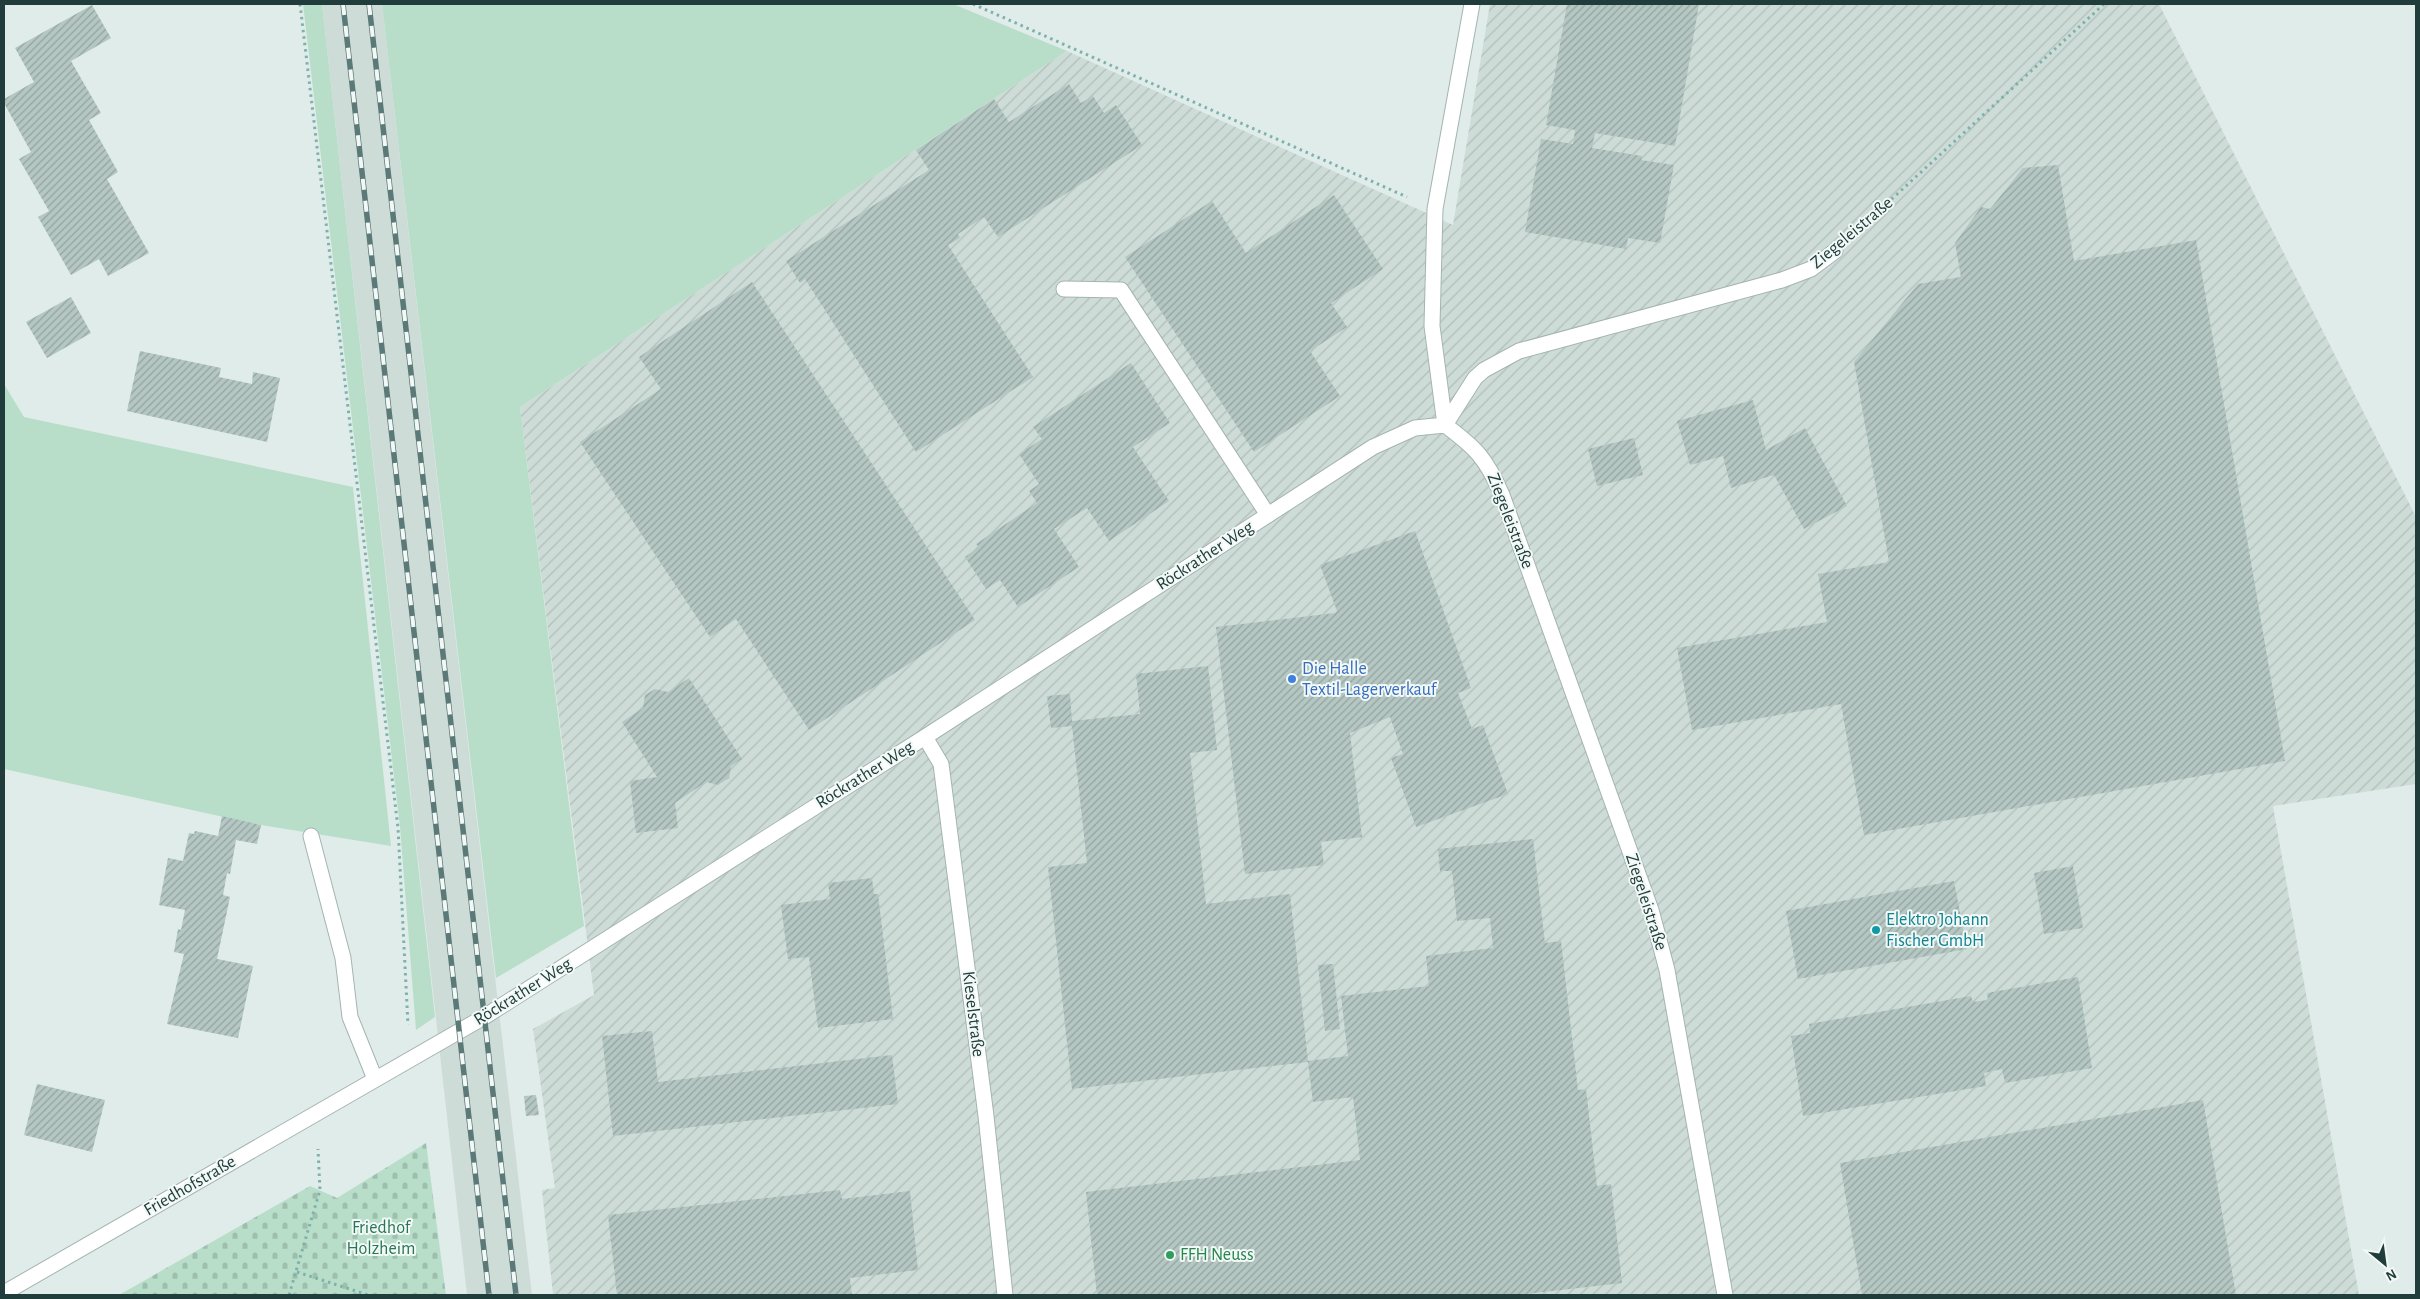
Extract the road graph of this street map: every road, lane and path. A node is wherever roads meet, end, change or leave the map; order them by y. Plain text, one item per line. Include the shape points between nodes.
1 (300, 4) edge
2 (973, 4) edge
3 (1472, 4) edge
4 (2104, 4) edge
5 (1435, 209) junction
6 (1836, 251) joint
7 (1064, 289) dead end
8 (1445, 425) junction
9 (1268, 515) junction
10 (924, 737) junction
11 (311, 836) dead end
12 (459, 1032) joint
13 (413, 1058) junction
14 (375, 1079) junction
15 (316, 1113) junction
16 (296, 1272) junction
17 (353, 1290) junction
18 (4, 1293) edge
19 (289, 1295) edge
20 (351, 1295) edge
21 (368, 1295) edge
22 (1005, 1295) edge
23 (1725, 1295) edge

1 - 13 path via 398,828 408,1022
2 - 5 path
3 - 5 street
4 - 6 path, Ziegeleistraße
5 - 8 street via 1432,326
6 - 8 street, Ziegeleistraße via 1811,269 1782,280 1519,351 1475,378
7 - 9 street, Röckrather Weg via 1121,290
8 - 9 street, Röckrather Weg via 1415,428 1387,440
8 - 23 street, Ziegeleistraße via 1475,447 1491,470 1651,910 1667,970
9 - 10 street, Röckrather Weg
10 - 12 street, Röckrather Weg
10 - 22 street, Kieselstraße via 941,764 986,1116
11 - 14 street via 343,958 350,1017
12 - 13 street, Friedhofstraße
13 - 14 street, Friedhofstraße
14 - 15 street, Friedhofstraße
15 - 16 path via 320,1190
15 - 18 street, Friedhofstraße
16 - 17 path
16 - 19 path
17 - 20 path
17 - 21 path

